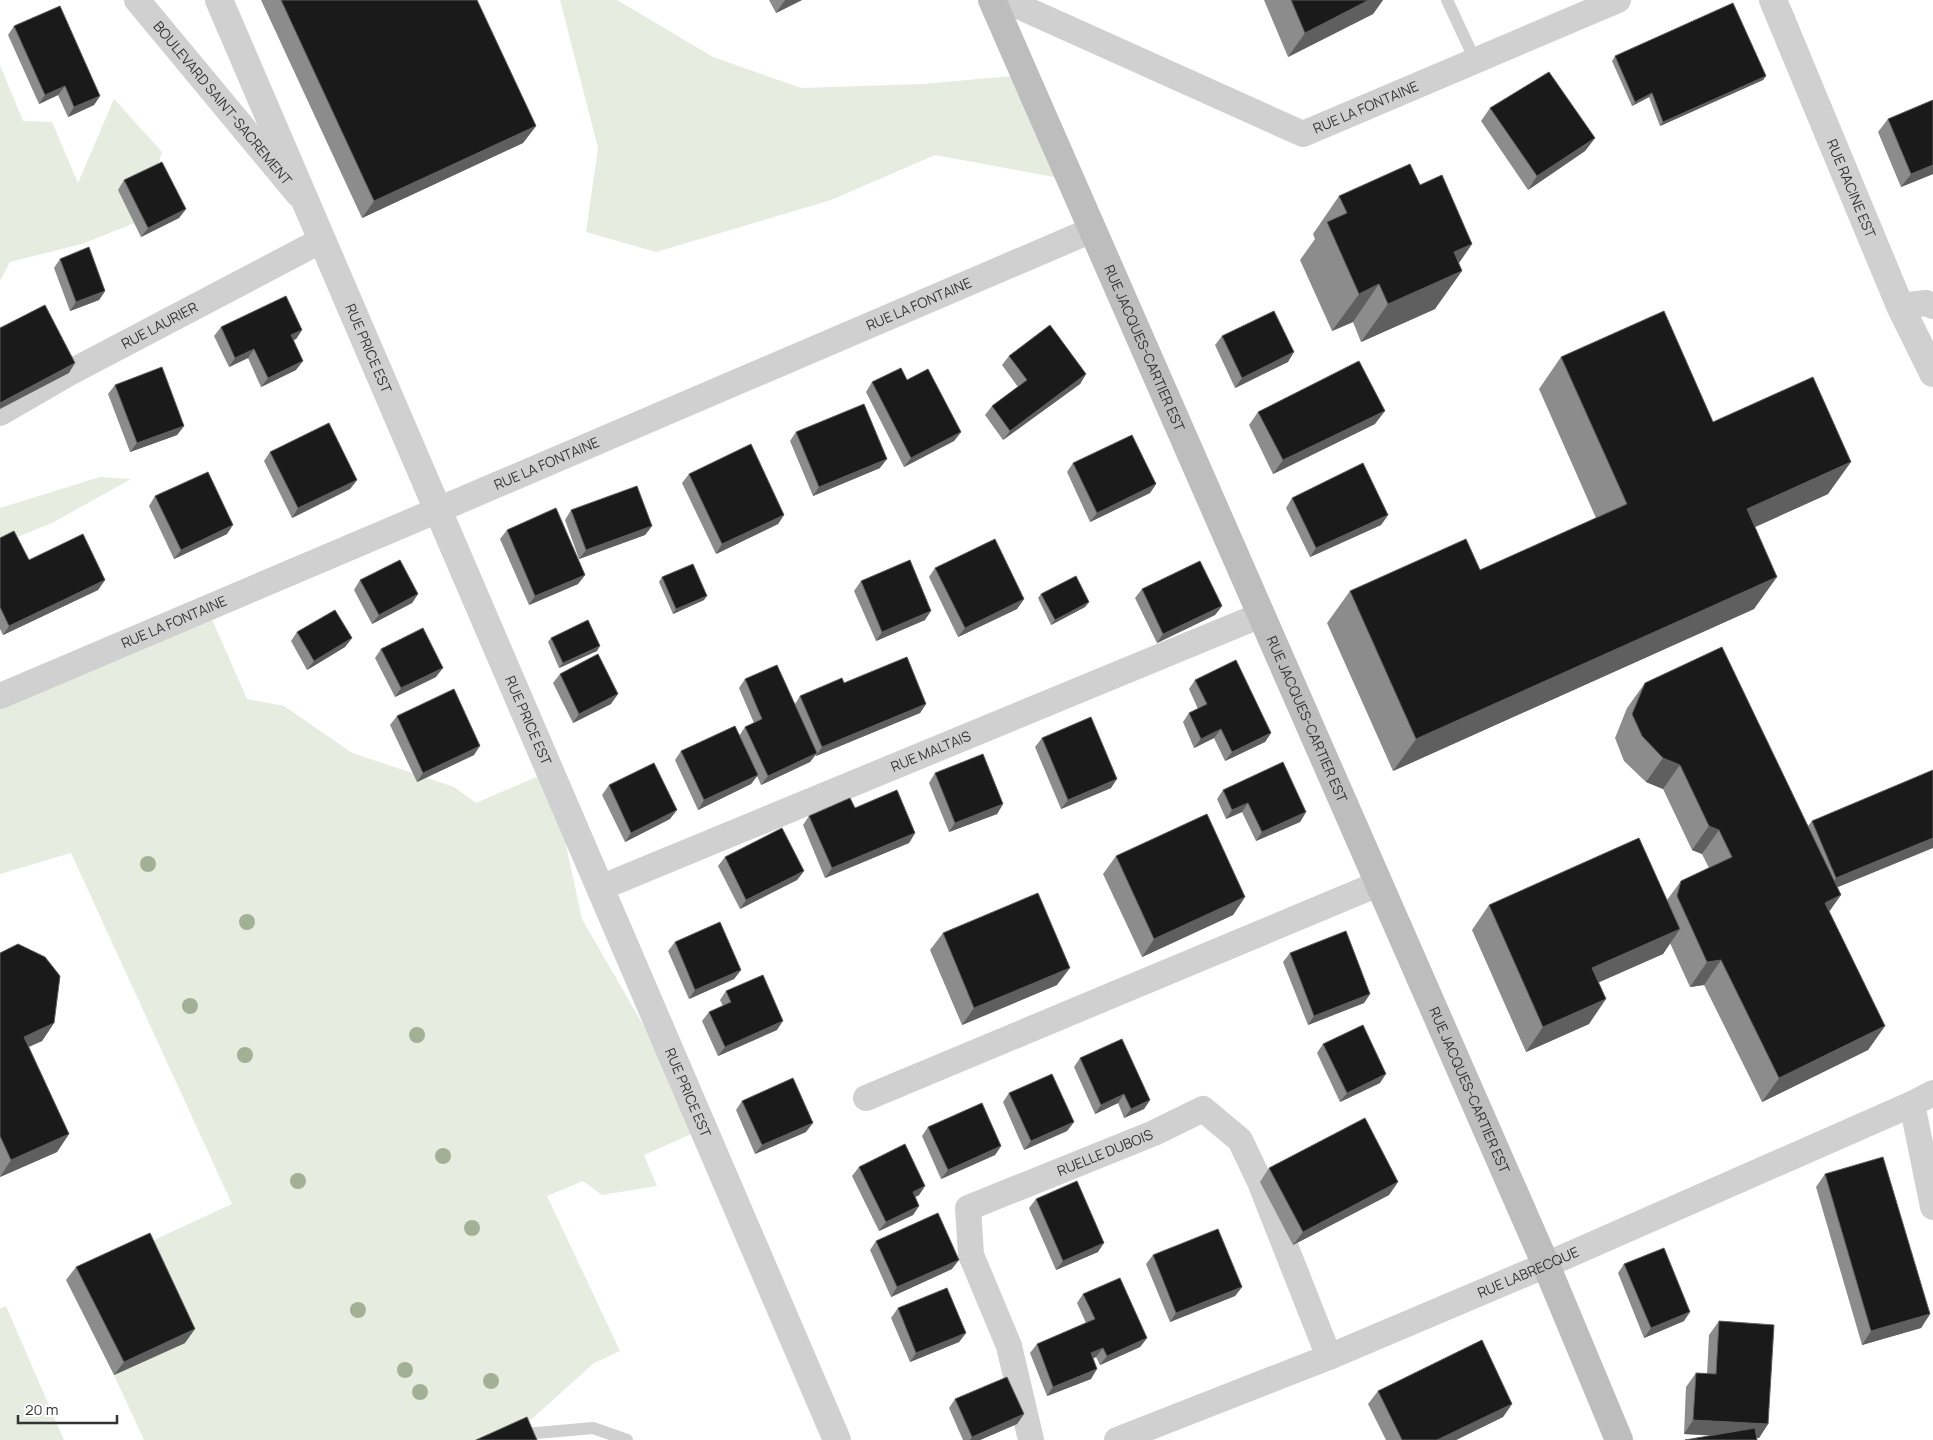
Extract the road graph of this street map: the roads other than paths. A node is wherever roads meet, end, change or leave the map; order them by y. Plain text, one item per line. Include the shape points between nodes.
1 (137, 0) edge
2 (219, 0) edge
3 (992, 0) edge
4 (1005, 0) edge
5 (1447, 0) edge
6 (1618, 0) edge
7 (1773, 0) edge
8 (1476, 60) junction
9 (308, 206) junction
10 (1092, 230) junction
11 (322, 240) junction
12 (1900, 306) junction
13 (1933, 306) edge
14 (1933, 373) edge
15 (0, 413) edge
16 (438, 510) junction
17 (1261, 616) junction
18 (0, 696) edge
19 (1378, 884) junction
20 (600, 888) junction
21 (866, 1098) dead end
22 (1922, 1098) edge
23 (1933, 1207) edge
24 (1546, 1265) junction
25 (1329, 1356) junction
26 (503, 1440) edge
27 (627, 1440) edge
28 (837, 1440) edge
29 (1031, 1440) edge
30 (1117, 1440) edge
31 (1618, 1440) edge

1 - 9 street, BOULEVARD SAINT-SACREMENT
2 - 9 street, RUE PRICE EST
3 - 10 main road, RUE JACQUES-CARTIER EST
4 - 8 street, RUE LA FONTAINE via 1303,134
5 - 8 lane
6 - 8 street, RUE LA FONTAINE
7 - 12 street, RUE RACINE EST
9 - 11 street, RUE PRICE EST
10 - 16 street, RUE LA FONTAINE
10 - 17 main road, RUE JACQUES-CARTIER EST
11 - 15 street, RUE LAURIER via 69,373
11 - 16 street, RUE PRICE EST
12 - 13 street
12 - 14 street, RUE RACINE EST
16 - 18 street, RUE LA FONTAINE
16 - 20 street, RUE PRICE EST
17 - 19 main road, RUE JACQUES-CARTIER EST
17 - 20 street, RUE MALTAIS
19 - 21 street
19 - 24 main road, RUE JACQUES-CARTIER EST
20 - 28 street, RUE PRICE EST
22 - 23 street
22 - 24 street, RUE LABRECQUE
24 - 25 street, RUE LABRECQUE
24 - 31 main road, RUE JACQUES-CARTIER EST
25 - 29 street, RUELLE DUBOIS via 1240,1140 1203,1109 1154,1133 968,1208 971,1255 1009,1346
25 - 30 street, RUE LABRECQUE
26 - 27 lane via 514,1435 593,1428

